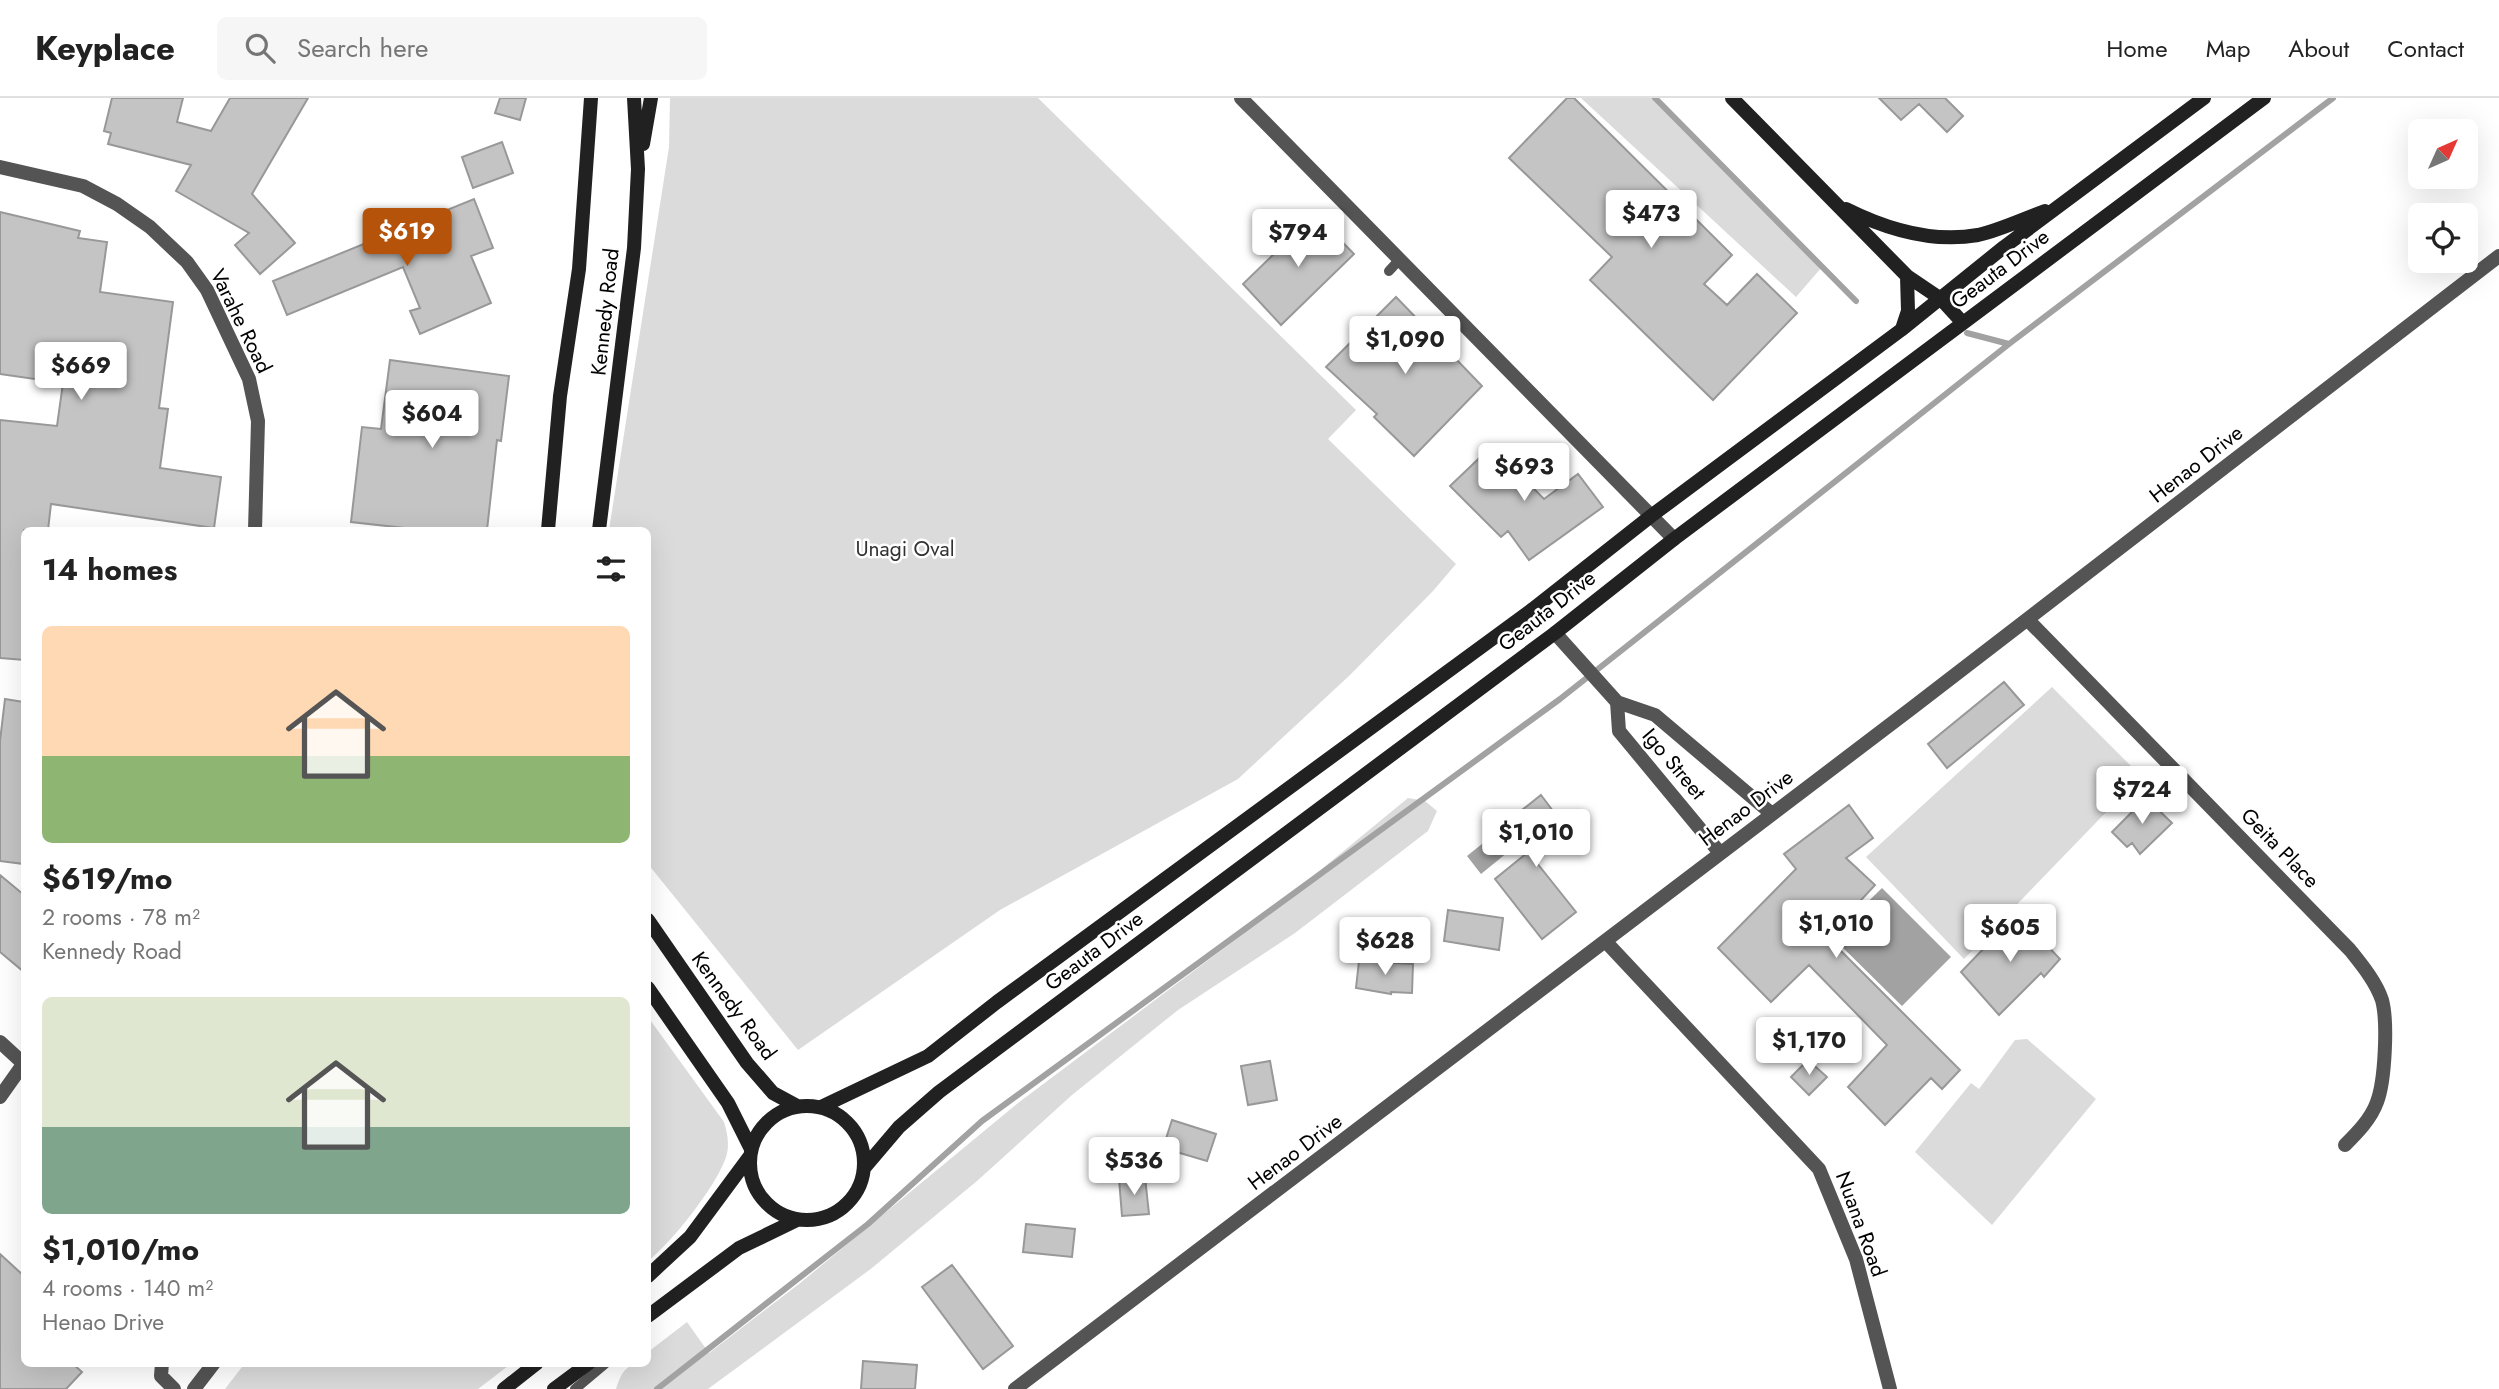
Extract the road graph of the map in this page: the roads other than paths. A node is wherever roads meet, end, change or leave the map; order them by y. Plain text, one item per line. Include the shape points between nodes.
1 (591, 98) edge
2 (634, 98) edge
3 (651, 98) edge
4 (1241, 98) edge
5 (1732, 98) edge
6 (2204, 98) edge
7 (2264, 98) edge
8 (0, 167) edge
9 (638, 169) junction
10 (1836, 204) junction
11 (2058, 206) junction
12 (2499, 256) edge
13 (1907, 276) junction
14 (1941, 299) junction
15 (1963, 323) junction
16 (1901, 330) junction
17 (1651, 516) junction
18 (255, 527) edge
19 (548, 527) edge
20 (599, 527) edge
21 (1674, 539) junction
22 (2028, 620) junction
23 (1555, 633) junction
24 (1617, 702) junction
25 (1772, 814) junction
26 (1720, 853) junction
27 (651, 924) edge
28 (1607, 943) junction
29 (651, 992) edge
30 (0, 1042) edge
31 (21, 1061) edge
32 (21, 1068) edge
33 (0, 1097) edge
34 (797, 1106) junction
35 (821, 1107) junction
36 (2345, 1145) dead end
37 (751, 1153) junction
38 (865, 1167) junction
39 (797, 1220) junction
40 (651, 1273) edge
41 (651, 1314) edge
42 (162, 1367) edge
43 (211, 1367) edge
44 (532, 1367) edge
45 (584, 1367) edge
46 (601, 1367) edge
47 (173, 1389) edge
48 (194, 1389) edge
49 (504, 1389) edge
50 (554, 1389) edge
51 (575, 1389) edge
52 (1015, 1389) edge
53 (1890, 1389) edge

1 - 19 main road, Kennedy Road via 579,269 560,396
2 - 9 main road, Kennedy Road
3 - 9 main road
4 - 17 street via 1394,265
5 - 10 main road
6 - 11 main road, Geauta Drive
7 - 15 main road, Geauta Drive
8 - 18 street, Varahe Road via 83,186 117,204 187,262 207,290 249,379 258,421
9 - 20 main road, Kennedy Road via 634,248
10 - 11 main road via 1867,220 1933,238 1978,234
10 - 13 main road
11 - 14 main road, Geauta Drive
12 - 22 street, Henao Drive
13 - 14 main road
13 - 16 main road via 1908,311
14 - 15 main road
14 - 16 main road, Geauta Drive
15 - 21 main road, Geauta Drive
16 - 17 main road, Geauta Drive
17 - 21 street
17 - 35 main road, Geauta Drive via 1533,609 928,1056
21 - 23 main road, Geauta Drive
22 - 25 street, Henao Drive
22 - 36 street, Geita Place via 2350,950 2368,974 2382,1000 2382,1069 2377,1101
23 - 24 street
23 - 38 main road, Geauta Drive via 939,1092 899,1127
24 - 25 street via 1655,715
24 - 26 street, Igo Street via 1619,731
25 - 26 street, Henao Drive
26 - 28 street, Henao Drive
27 - 34 main road, Kennedy Road via 747,1063 773,1093
28 - 52 street, Henao Drive
28 - 53 street, Nuana Road via 1819,1169 1856,1259
29 - 37 main road via 728,1103
30 - 31 street
32 - 33 street
34 - 35 main road, Geauta Drive
34 - 37 main road, Geauta Drive via 767,1121
35 - 38 main road, Geauta Drive via 849,1123 864,1151
37 - 39 main road via 752,1178 761,1197 777,1212
37 - 40 main road, Geauta Drive via 690,1237
38 - 39 main road, Geauta Drive via 850,1202 835,1214
39 - 41 main road, Geauta Drive via 739,1248
42 - 47 street via 161,1376
43 - 48 street
44 - 49 main road
45 - 50 main road
46 - 51 lane

